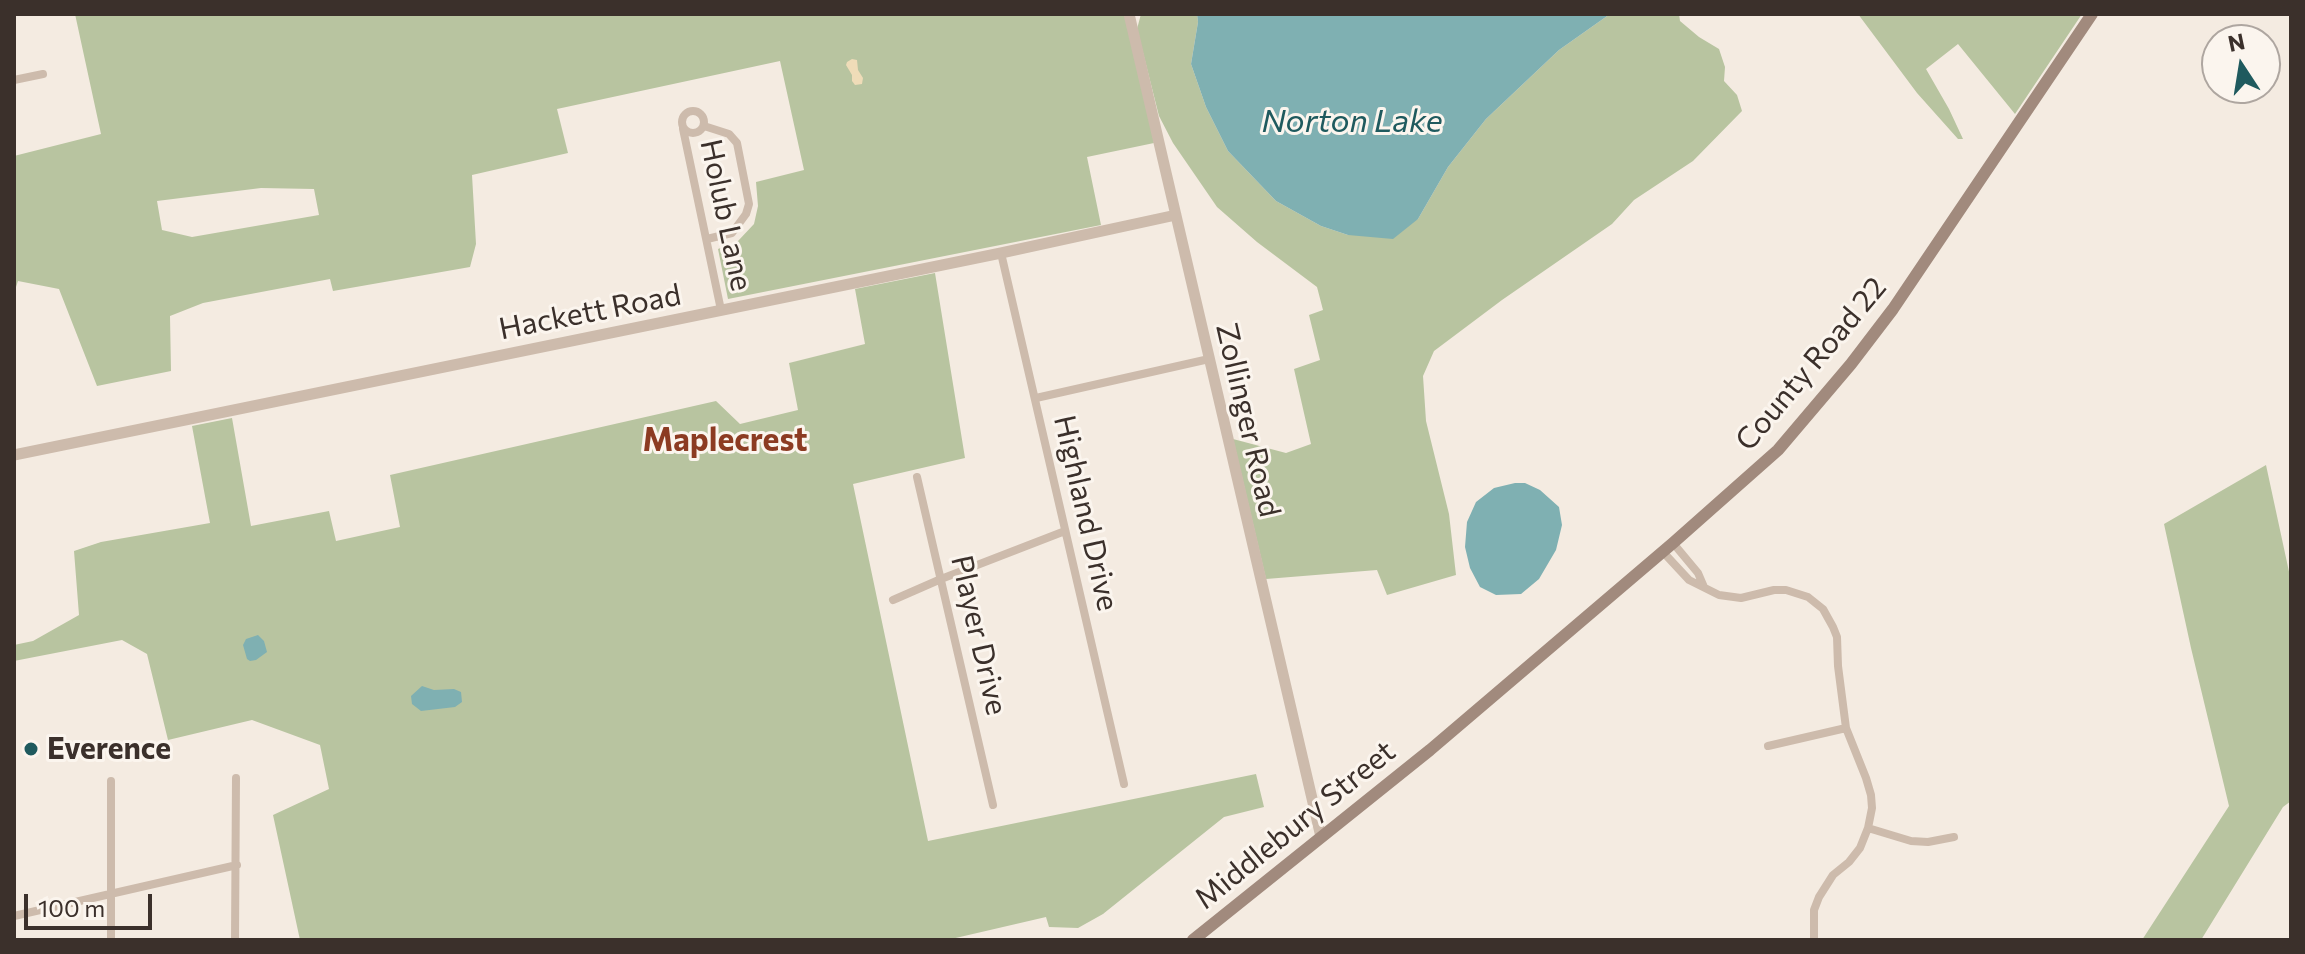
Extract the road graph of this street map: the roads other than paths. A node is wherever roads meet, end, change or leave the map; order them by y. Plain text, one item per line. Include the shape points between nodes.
1 (1129, 14) edge
2 (2092, 14) edge
3 (43, 74) dead end
4 (14, 80) edge
5 (704, 126) junction
6 (683, 129) junction
7 (1176, 215) junction
8 (707, 239) junction
9 (1001, 253) junction
10 (721, 310) junction
11 (1209, 359) junction
12 (1036, 398) junction
13 (14, 455) edge
14 (917, 477) dead end
15 (1065, 531) junction
16 (1668, 548) junction
17 (941, 579) junction
18 (1705, 588) junction
19 (893, 600) dead end
20 (1846, 728) junction
21 (1768, 746) dead end
22 (1430, 750) joint
23 (236, 778) dead end
24 (111, 781) dead end
25 (1124, 784) dead end
26 (993, 805) dead end
27 (1868, 828) junction
28 (1321, 837) junction
29 (1954, 837) dead end
30 (237, 865) junction
31 (112, 893) junction
32 (14, 916) edge
33 (111, 940) edge
34 (235, 940) edge
35 (1193, 940) edge
36 (1814, 940) edge

1 - 7 street, Zollinger Road
2 - 16 main road, County Road 22 via 1944,238 1851,364 1778,450
3 - 4 street
5 - 6 street via 694,134
5 - 6 street via 701,114 691,111 683,118
5 - 8 street via 729,134 737,143 749,204 732,233
6 - 8 street, Holub Lane
7 - 9 street, Hackett Road
7 - 11 street, Zollinger Road
8 - 10 street, Holub Lane
9 - 10 street, Hackett Road
9 - 12 street, Highland Drive
10 - 13 street, Hackett Road
11 - 12 street
11 - 28 street, Zollinger Road
12 - 15 street, Highland Drive
14 - 17 street, Player Drive
15 - 17 street
15 - 25 street, Highland Drive
16 - 18 street via 1698,573
16 - 18 street via 1689,580
16 - 22 main road, County Road 22
17 - 19 street
17 - 26 street, Player Drive
18 - 20 street via 1730,598 1786,590 1823,609 1837,637
20 - 21 street
20 - 27 street via 1871,795
22 - 28 main road, Middlebury Street
23 - 30 street
24 - 31 street
27 - 29 street via 1920,842
27 - 36 street via 1860,848 1819,897
28 - 35 main road, Middlebury Street
30 - 31 street
30 - 34 street
31 - 32 street
31 - 33 street

